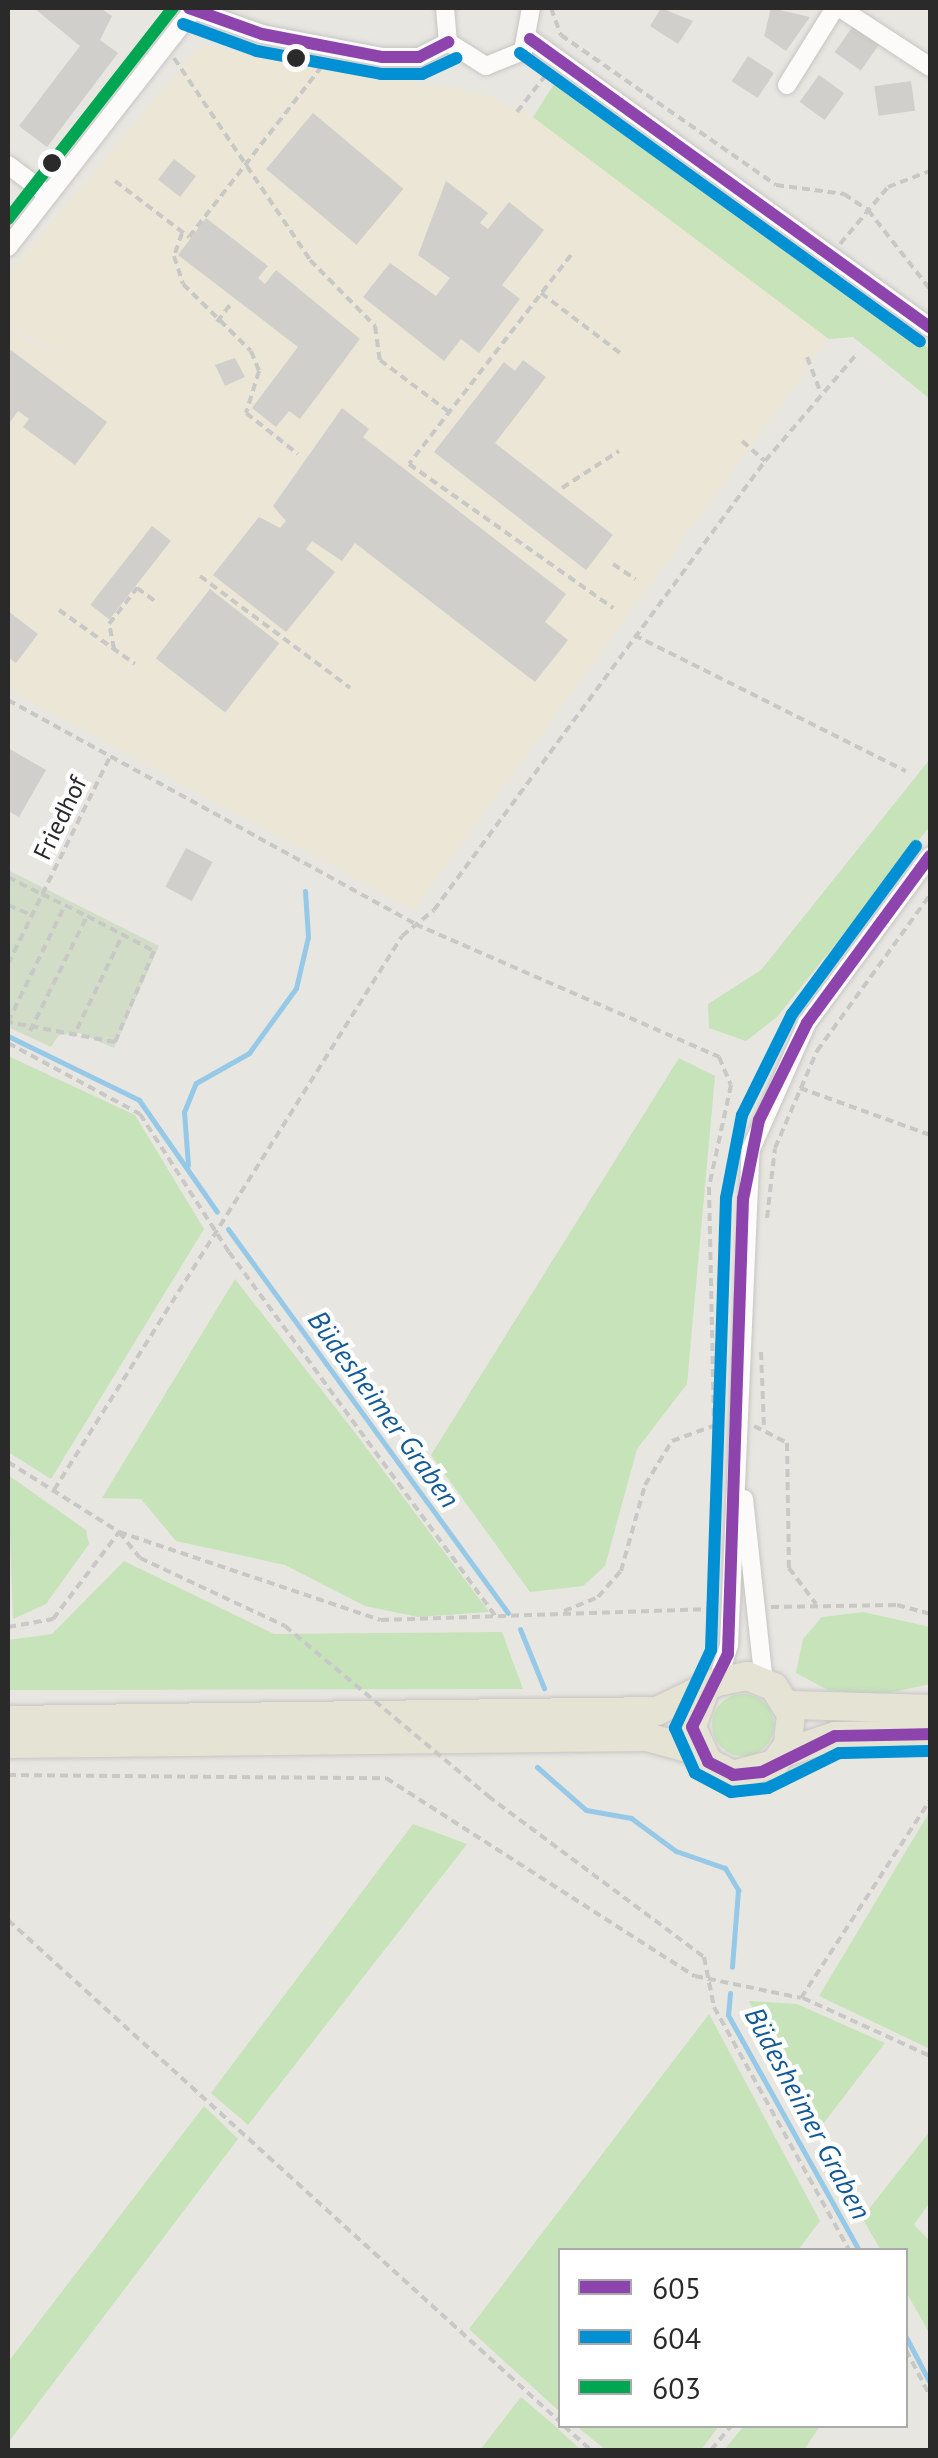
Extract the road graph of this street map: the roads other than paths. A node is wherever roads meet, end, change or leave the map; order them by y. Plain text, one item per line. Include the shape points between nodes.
1 (191, 8) edge
2 (445, 8) edge
3 (532, 8) edge
4 (837, 8) edge
5 (530, 39) junction
6 (448, 42) junction
7 (930, 67) edge
8 (786, 84) dead end
9 (8, 165) edge
10 (47, 194) junction
11 (8, 247) edge
12 (930, 327) edge
13 (930, 856) edge
14 (738, 1424) junction
15 (764, 1682) junction
16 (711, 1687) junction
17 (788, 1705) junction
18 (930, 1710) edge
19 (8, 1720) edge
20 (930, 1734) edge
21 (8, 1744) edge
22 (698, 1751) junction
23 (784, 1754) junction

1 - 6 street via 335,49 419,57
1 - 10 street via 166,53
2 - 6 street
3 - 5 street
4 - 7 street
4 - 8 street
5 - 6 street via 512,60 486,66
5 - 12 street
9 - 10 street
10 - 11 street
13 - 14 street via 807,1023 759,1120 743,1199
14 - 15 street via 751,1608
14 - 16 street via 730,1608
15 - 16 main road
15 - 17 main road
16 - 19 main road via 642,1712
16 - 22 main road via 693,1715
17 - 18 main road
17 - 23 main road
20 - 23 main road via 834,1736
21 - 22 main road via 646,1737
22 - 23 main road via 720,1770 748,1776

